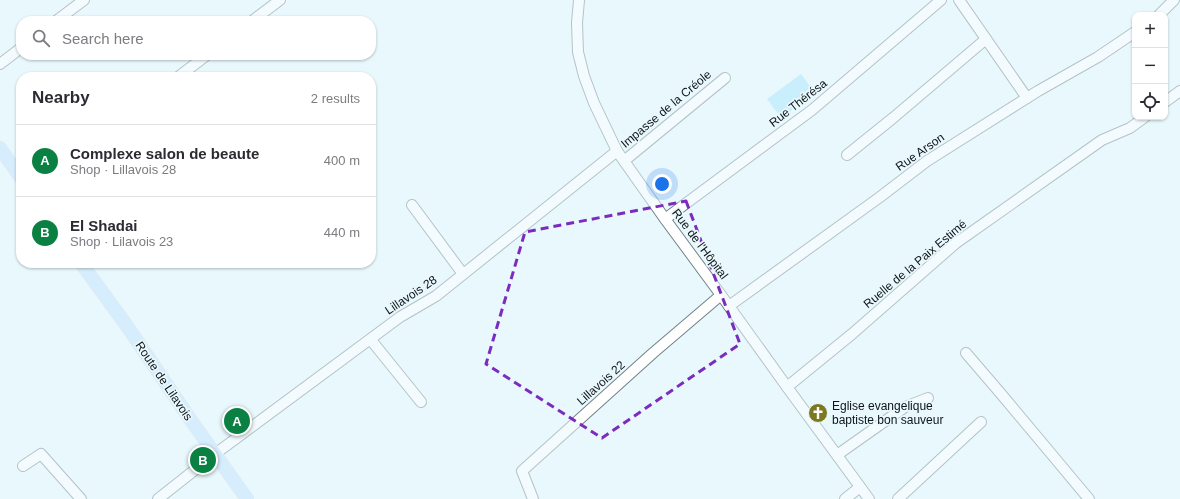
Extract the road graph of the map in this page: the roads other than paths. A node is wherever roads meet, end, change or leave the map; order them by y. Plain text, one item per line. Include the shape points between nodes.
1 (84, 0) edge
2 (280, 0) edge
3 (579, 0) edge
4 (941, 0) edge
5 (959, 0) edge
6 (1174, 0) edge
7 (1162, 12) edge
8 (63, 16) edge
9 (259, 16) edge
10 (1132, 34) edge
11 (986, 39) junction
12 (16, 52) edge
13 (200, 60) edge
14 (0, 64) edge
15 (185, 72) edge
16 (725, 78) dead end
17 (1180, 91) edge
18 (1027, 98) junction
19 (1168, 100) edge
20 (1142, 120) edge
21 (0, 148) edge
22 (617, 151) junction
23 (847, 155) dead end
24 (624, 161) junction
25 (16, 171) edge
26 (412, 205) dead end
27 (664, 219) junction
28 (85, 268) edge
29 (463, 274) junction
30 (721, 295) junction
31 (729, 306) junction
32 (371, 340) junction
33 (966, 353) dead end
34 (787, 387) junction
35 (928, 398) dead end
36 (421, 402) dead end
37 (981, 422) dead end
38 (215, 454) junction
39 (837, 455) junction
40 (23, 466) dead end
41 (860, 487) junction
42 (81, 499) edge
43 (158, 499) edge
44 (247, 499) edge
45 (533, 499) edge
46 (845, 499) edge
47 (869, 499) edge
48 (898, 499) edge
49 (1089, 499) edge

1 - 8 street
2 - 9 street
3 - 22 street, Rue de l'Hôpital via 578,52 584,76 594,104
4 - 27 street, Rue Thérésa via 812,110
5 - 11 street
6 - 7 street
10 - 18 street, Rue Arson
11 - 18 street
11 - 23 street
12 - 14 street
13 - 15 street
16 - 24 street, Impasse de la Créole
17 - 19 street
18 - 31 street, Rue Arson via 927,162
20 - 34 street, Ruelle de la Paix Estimé via 1102,140 956,243
21 - 25 main road
22 - 24 street, Rue de l'Hôpital
22 - 29 street, Lillavois 28
24 - 27 street, Rue de l'Hôpital
26 - 29 street
27 - 30 street, Rue de l'Hôpital
28 - 38 main road, Route de Lilavois
29 - 32 street, Lillavois 28 via 436,296 400,317
30 - 31 street, Rue de l'Hôpital
30 - 45 street, Lillavois 22 via 522,472
31 - 34 street, Rue de l'Hôpital
32 - 36 street
32 - 38 street, Lillavois 28
33 - 49 street
34 - 39 street, Rue de l'Hôpital
35 - 39 street via 905,408
37 - 48 street
38 - 43 street, Lillavois 28
38 - 44 main road, Route de Lilavois
39 - 41 street, Rue de l'Hôpital
40 - 42 street via 41,454
41 - 46 street
41 - 47 street, Rue de l'Hôpital

